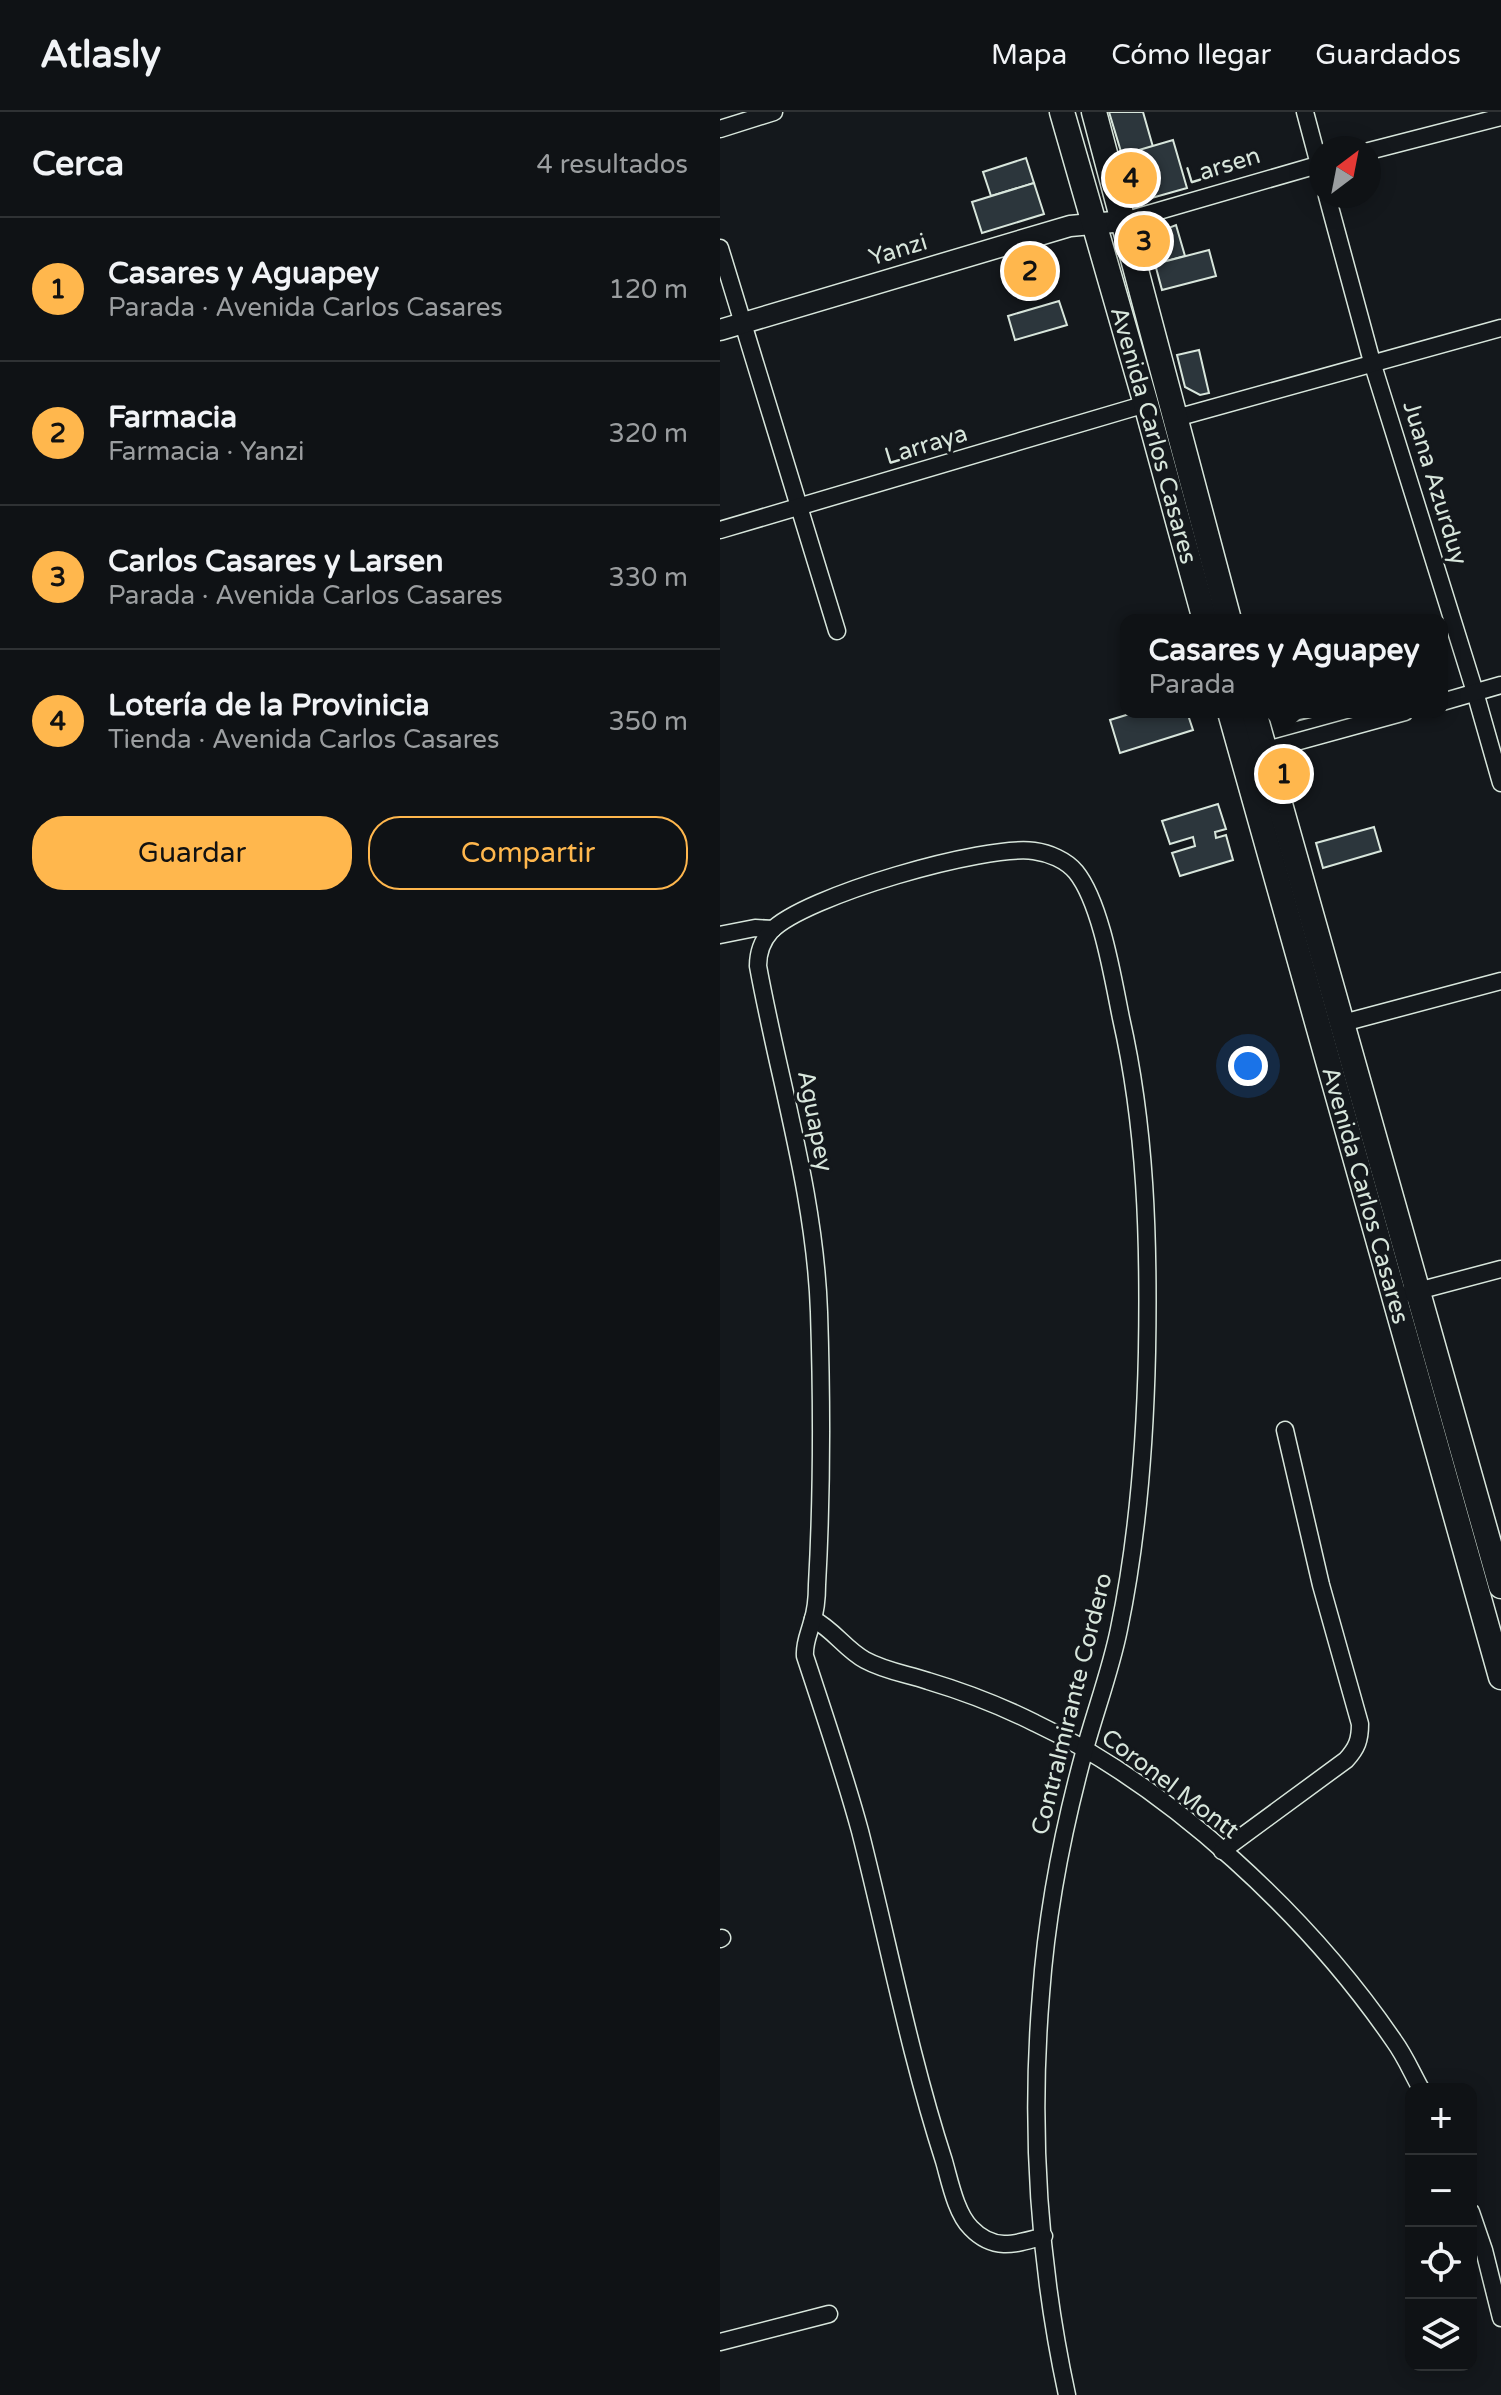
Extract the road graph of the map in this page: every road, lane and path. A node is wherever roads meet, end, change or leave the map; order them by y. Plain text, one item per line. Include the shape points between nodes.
1 (774, 112) edge
2 (1062, 112) edge
3 (1094, 112) edge
4 (1305, 112) edge
5 (1501, 117) edge
6 (720, 129) edge
7 (1312, 136) edge
8 (1381, 148) edge
9 (1309, 170) edge
10 (1330, 208) edge
11 (1124, 221) junction
12 (1092, 222) junction
13 (720, 248) edge
14 (742, 323) junction
15 (1501, 328) edge
16 (720, 330) edge
17 (1372, 362) junction
18 (1146, 404) junction
19 (1176, 418) junction
20 (800, 507) junction
21 (720, 530) edge
22 (1203, 614) edge
23 (1227, 614) edge
24 (837, 631) dead end
25 (1501, 685) edge
26 (1475, 692) junction
27 (1448, 700) edge
28 (1233, 718) edge
29 (1254, 718) edge
30 (1383, 718) edge
31 (1253, 753) junction
32 (1501, 783) edge
33 (773, 929) junction
34 (720, 935) edge
35 (1501, 981) edge
36 (1343, 1023) junction
37 (1501, 1269) edge
38 (1404, 1295) junction
39 (1285, 1430) dead end
40 (1496, 1549) edge
41 (1501, 1586) edge
42 (813, 1619) junction
43 (1501, 1677) edge
44 (1085, 1749) junction
45 (1222, 1851) junction
46 (1418, 2083) edge
47 (1476, 2227) edge
48 (1044, 2236) junction
49 (829, 2314) dead end
50 (1501, 2318) edge
51 (720, 2342) edge
52 (1067, 2395) edge

1 - 6 street
2 - 12 main road, Avenida Carlos Casares
3 - 11 main road, Avenida Carlos Casares
4 - 7 street
5 - 8 street
9 - 11 street, Larsen
10 - 17 street, Juana Azurduy
11 - 12 street, Larsen
11 - 19 main road, Avenida Carlos Casares
12 - 14 street, Yanzi
12 - 18 main road, Avenida Carlos Casares
13 - 14 street
14 - 16 street, Yanzi
14 - 20 street
15 - 17 street
17 - 19 street
17 - 26 street, Juana Azurduy
18 - 20 street, Larraya
18 - 22 main road, Avenida Carlos Casares
19 - 23 main road, Avenida Carlos Casares
20 - 21 street, Larraya
20 - 24 street
25 - 26 street
26 - 27 street
26 - 32 street, Juana Azurduy
28 - 31 main road, Avenida Carlos Casares
29 - 31 main road, Avenida Carlos Casares
30 - 31 street
31 - 36 main road, Avenida Carlos Casares
31 - 38 main road, Avenida Carlos Casares
33 - 34 street
33 - 42 street, Aguapey via 758,953 758,966 794,1132 819,1309 821,1496
33 - 44 street, Contralmirante Cordero via 852,888 998,852 1049,854 1077,874 1088,894 1108,958 1139,1120 1148,1293 1132,1560 1118,1634
35 - 36 street
36 - 38 main road, Avenida Carlos Casares
37 - 38 street
38 - 40 main road, Avenida Carlos Casares
38 - 43 main road, Avenida Carlos Casares
39 - 45 street via 1360,1739 1346,1760
40 - 41 main road, Avenida Carlos Casares
42 - 44 street, Coronel Montt via 865,1660 972,1695
42 - 48 street, Aguapey via 805,1656 859,1828 909,2042 955,2196 968,2226 990,2242 1015,2245
44 - 45 street, Coronel Montt
44 - 48 street, Contralmirante Cordero via 1056,1876 1041,1994 1038,2148
45 - 46 street, Coronel Montt via 1331,1959 1396,2044
47 - 50 street
48 - 52 street, Contralmirante Cordero via 1054,2335
49 - 51 street

